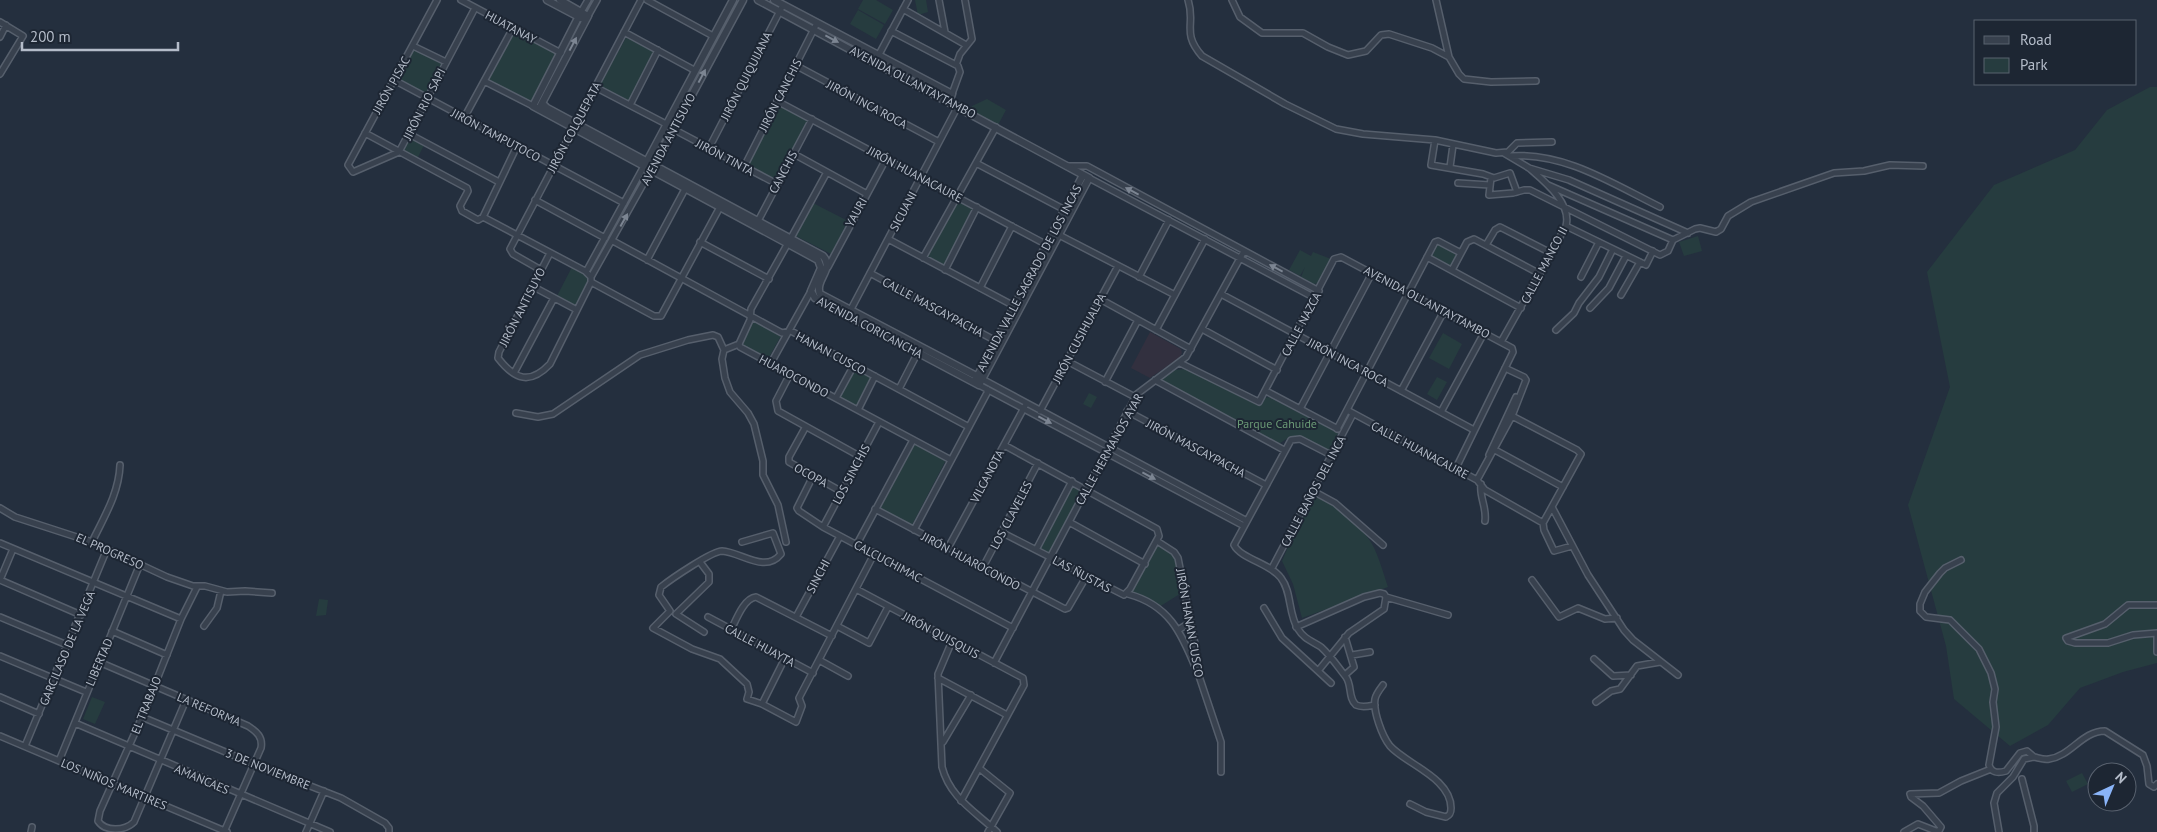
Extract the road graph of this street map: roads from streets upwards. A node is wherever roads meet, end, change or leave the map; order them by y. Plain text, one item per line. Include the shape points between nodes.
1 (437, 0) edge
2 (461, 0) edge
3 (546, 0) edge
4 (560, 0) edge
5 (588, 0) edge
6 (597, 0) edge
7 (641, 0) edge
8 (647, 0) edge
9 (731, 0) edge
10 (743, 0) edge
11 (758, 0) edge
12 (774, 0) edge
13 (908, 0) edge
14 (939, 0) edge
15 (964, 0) edge
16 (1188, 0) edge
17 (1232, 0) edge
18 (1436, 0) edge
19 (783, 5) junction
20 (475, 8) junction
21 (903, 9) junction
22 (779, 12) junction
23 (580, 14) junction
24 (587, 19) junction
25 (0, 22) edge
26 (6, 25) junction
27 (816, 26) junction
28 (513, 28) junction
29 (891, 31) junction
30 (624, 32) junction
31 (945, 32) junction
32 (714, 36) junction
33 (0, 37) edge
34 (966, 45) junction
35 (413, 46) junction
36 (658, 50) junction
37 (561, 53) junction
38 (1450, 57) junction
39 (877, 58) junction
40 (446, 62) junction
41 (956, 65) junction
42 (795, 66) junction
43 (694, 70) junction
44 (0, 74) edge
45 (394, 80) junction
46 (484, 81) junction
47 (1536, 81) dead end
48 (595, 87) junction
49 (952, 94) junction
50 (427, 98) junction
51 (777, 101) junction
52 (950, 102) junction
53 (630, 105) junction
54 (538, 106) junction
55 (958, 106) junction
56 (464, 118) junction
57 (812, 119) junction
58 (666, 124) junction
59 (574, 126) junction
60 (996, 127) junction
61 (674, 129) junction
62 (365, 134) junction
63 (409, 134) junction
64 (1435, 140) junction
65 (939, 142) junction
66 (1552, 142) dead end
67 (1453, 145) junction
68 (518, 146) junction
69 (709, 148) junction
70 (399, 152) junction
71 (1504, 153) junction
72 (794, 154) junction
73 (1510, 156) junction
74 (886, 159) junction
75 (976, 163) junction
76 (646, 164) junction
77 (553, 165) junction
78 (744, 166) junction
79 (1067, 166) junction
80 (1923, 166) dead end
81 (1450, 167) junction
82 (653, 168) junction
83 (1529, 168) junction
84 (350, 170) joint
85 (827, 172) junction
86 (1086, 176) junction
87 (920, 177) junction
88 (1491, 178) junction
89 (499, 182) junction
90 (1458, 183) dead end
91 (777, 184) junction
92 (1490, 185) junction
93 (1548, 185) junction
94 (685, 188) junction
95 (1517, 192) junction
96 (867, 194) junction
97 (957, 196) junction
98 (534, 200) junction
99 (624, 203) junction
100 (720, 207) junction
101 (977, 207) junction
102 (1660, 207) dead end
103 (1565, 209) junction
104 (1065, 210) junction
105 (483, 217) junction
106 (1169, 220) junction
107 (757, 223) junction
108 (1012, 226) junction
109 (1566, 226) junction
110 (1688, 233) junction
111 (1059, 234) junction
112 (516, 235) junction
113 (605, 238) junction
114 (888, 239) junction
115 (1205, 239) junction
116 (1673, 240) junction
117 (613, 241) junction
118 (790, 241) junction
119 (700, 242) junction
120 (1599, 242) junction
121 (1486, 245) junction
122 (1050, 246) junction
123 (1613, 249) junction
124 (1244, 251) junction
125 (1652, 251) junction
126 (550, 253) junction
127 (1461, 253) junction
128 (1551, 253) junction
129 (1626, 256) junction
130 (1337, 257) joint
131 (1427, 257) junction
132 (923, 258) junction
133 (1240, 258) junction
134 (647, 260) junction
135 (1640, 262) junction
136 (828, 266) junction
137 (1118, 266) junction
138 (541, 270) junction
139 (945, 270) junction
140 (1452, 270) junction
141 (586, 272) junction
142 (870, 273) junction
143 (1372, 273) junction
144 (1540, 274) junction
145 (1139, 277) junction
146 (1581, 277) dead end
147 (682, 279) junction
148 (769, 279) junction
149 (591, 280) junction
150 (532, 286) junction
151 (980, 288) junction
152 (811, 290) junction
153 (1319, 291) junction
154 (1408, 292) junction
155 (1221, 294) junction
156 (1175, 295) junction
157 (1621, 295) dead end
158 (554, 298) junction
159 (1315, 298) junction
160 (1100, 299) junction
161 (1017, 308) junction
162 (1521, 308) junction
163 (1590, 308) dead end
164 (577, 310) junction
165 (1444, 311) junction
166 (849, 313) junction
167 (751, 315) junction
168 (1138, 320) junction
169 (1202, 329) junction
170 (1156, 330) junction
171 (1556, 330) dead end
172 (787, 332) junction
173 (1484, 333) junction
174 (1296, 334) junction
175 (996, 341) junction
176 (1501, 342) junction
177 (739, 344) junction
178 (1190, 349) junction
179 (724, 350) junction
180 (918, 352) junction
181 (1330, 352) junction
182 (1067, 361) junction
183 (1180, 363) junction
184 (771, 364) junction
185 (854, 365) junction
186 (1506, 368) junction
187 (1277, 370) junction
188 (1366, 372) junction
189 (514, 373) junction
190 (790, 374) junction
191 (875, 376) junction
192 (1525, 378) junction
193 (1154, 380) junction
194 (978, 381) junction
195 (1105, 382) junction
196 (899, 389) junction
197 (987, 389) junction
198 (1266, 391) junction
199 (1401, 391) junction
200 (836, 398) junction
201 (1135, 398) junction
202 (1025, 406) junction
203 (1300, 409) junction
204 (858, 410) junction
205 (1347, 410) junction
206 (1040, 411) junction
207 (1127, 411) junction
208 (1441, 412) junction
209 (516, 413) dead end
210 (1353, 414) junction
211 (1512, 416) junction
212 (879, 422) junction
213 (969, 427) junction
214 (805, 428) junction
215 (1337, 428) junction
216 (1474, 430) junction
217 (1344, 432) junction
218 (913, 440) junction
219 (1004, 444) junction
220 (1108, 447) junction
221 (1284, 450) junction
222 (1495, 450) junction
223 (1105, 453) junction
224 (1332, 455) junction
225 (860, 457) junction
226 (951, 460) junction
227 (1487, 460) junction
228 (1038, 463) junction
229 (120, 465) dead end
230 (1456, 468) junction
231 (813, 476) junction
232 (1072, 481) junction
233 (1479, 482) junction
234 (1266, 485) junction
235 (1563, 487) junction
236 (1087, 489) junction
237 (1313, 491) junction
238 (842, 492) junction
239 (1552, 507) junction
240 (0, 508) edge
241 (876, 509) junction
242 (1485, 521) dead end
243 (1069, 522) junction
244 (1245, 523) junction
245 (1543, 523) junction
246 (823, 527) junction
247 (914, 530) junction
248 (1001, 532) junction
249 (840, 536) junction
250 (1157, 541) junction
251 (92, 542) junction
252 (742, 542) dead end
253 (786, 542) dead end
254 (0, 543) edge
255 (857, 544) junction
256 (1383, 545) dead end
257 (1572, 546) junction
258 (948, 548) junction
259 (13, 549) junction
260 (107, 550) junction
261 (1036, 550) junction
262 (873, 552) junction
263 (1050, 557) junction
264 (1960, 560) dead end
265 (700, 562) junction
266 (140, 564) junction
267 (1145, 564) junction
268 (983, 567) junction
269 (1272, 568) junction
270 (1086, 577) junction
271 (0, 580) edge
272 (1532, 580) dead end
273 (94, 583) junction
274 (197, 587) junction
275 (856, 589) junction
276 (220, 591) junction
277 (272, 593) dead end
278 (1032, 593) junction
279 (1128, 594) junction
280 (126, 596) junction
281 (1386, 598) junction
282 (2157, 605) edge
283 (888, 607) junction
284 (1264, 608) dead end
285 (81, 615) junction
286 (1448, 615) dead end
287 (0, 617) edge
288 (708, 617) dead end
289 (796, 617) junction
290 (1616, 618) junction
291 (181, 619) junction
292 (1191, 622) junction
293 (204, 626) dead end
294 (837, 626) junction
295 (1296, 627) junction
296 (1013, 628) junction
297 (731, 630) junction
298 (1178, 630) junction
299 (112, 631) junction
300 (704, 632) dead end
301 (2157, 634) edge
302 (832, 636) junction
303 (1345, 637) junction
304 (952, 641) junction
305 (1195, 644) junction
306 (67, 645) junction
307 (1187, 648) junction
308 (1370, 652) dead end
309 (2157, 652) edge
310 (167, 655) junction
311 (1352, 655) junction
312 (0, 656) edge
313 (1330, 656) junction
314 (785, 658) junction
315 (1594, 659) dead end
316 (819, 660) junction
317 (99, 662) junction
318 (1660, 662) junction
319 (994, 663) junction
320 (1318, 670) junction
321 (813, 673) junction
322 (1345, 675) junction
323 (1630, 675) junction
324 (1678, 675) dead end
325 (848, 676) dead end
326 (1199, 676) junction
327 (938, 678) junction
328 (53, 679) junction
329 (1331, 683) dead end
330 (154, 685) junction
331 (1383, 685) dead end
332 (86, 692) junction
333 (971, 696) junction
334 (0, 697) edge
335 (186, 700) junction
336 (1596, 702) dead end
337 (762, 704) junction
338 (1375, 705) junction
339 (39, 714) junction
340 (1007, 715) junction
341 (142, 717) junction
342 (75, 723) junction
343 (174, 730) junction
344 (0, 736) edge
345 (943, 742) junction
346 (25, 746) junction
347 (129, 747) junction
348 (2034, 757) junction
349 (59, 761) junction
350 (161, 761) junction
351 (254, 764) junction
352 (979, 768) junction
353 (1991, 770) junction
354 (1221, 772) dead end
355 (2022, 779) dead end
356 (113, 783) junction
357 (2157, 784) edge
358 (324, 792) junction
359 (241, 796) junction
360 (145, 797) junction
361 (960, 801) junction
362 (1410, 804) dead end
363 (309, 823) junction
364 (990, 826) junction
365 (389, 830) edge
366 (114, 831) edge
367 (226, 832) edge
368 (306, 832) edge
369 (330, 832) edge
370 (988, 832) edge
371 (996, 832) edge
372 (1904, 832) edge
373 (1999, 832) edge
374 (2033, 832) edge

1 - 35 street, JIRÓN PISAC
2 - 20 street, HUATANAY
3 - 23 street
4 - 23 street
5 - 23 street
6 - 24 street
7 - 30 street, JIRÓN COLQUEPATA
8 - 32 street
9 - 32 street, AVENIDA ANTISUYO
61 -> 10 street, AVENIDA ANTISUYO
11 - 22 street, AVENIDA OLLANTAYTAMBO
12 - 19 street, AVENIDA OLLANTAYTAMBO
13 - 21 street
14 - 31 street
15 - 34 street via 972,39
16 - 64 street via 1191,41 1202,56 1285,104 1336,129
17 - 38 street via 1240,16 1262,33 1303,34 1348,55 1366,51 1381,36 1389,34
18 - 38 street
19 - 22 street, JIRÓN QUIQUIJANA
19 - 27 street, AVENIDA OLLANTAYTAMBO
20 - 28 street, HUATANAY
20 - 40 street, JIRÓN RIO SAPI
21 - 29 street
21 - 31 street
22 - 27 street, AVENIDA OLLANTAYTAMBO
22 - 69 street, JIRÓN QUIQUIJANA
23 - 24 street
23 - 37 street
54 -> 24 street
25 - 26 street
26 - 33 street
26 - 44 street via 23,37
27 - 39 street, AVENIDA OLLANTAYTAMBO
27 - 42 street, JIRÓN CANCHIS
28 - 37 street, HUATANAY
28 - 46 street
29 - 39 street
29 - 41 street
30 - 36 street
30 - 48 street, JIRÓN COLQUEPATA
31 - 34 street
32 - 43 street, AVENIDA ANTISUYO
34 - 41 street
35 - 40 street
35 - 45 street, JIRÓN PISAC
36 - 43 street
36 - 53 street
37 - 54 street
38 - 47 street via 1464,79
39 - 49 street, AVENIDA OLLANTAYTAMBO
39 - 52 street, AVENIDA OLLANTAYTAMBO
40 - 50 street, JIRÓN RIO SAPI
41 - 49 street via 960,72
42 - 51 street, JIRÓN CANCHIS
42 - 65 street, JIRÓN INCA ROCA
43 - 58 street, AVENIDA ANTISUYO
45 - 50 street, JIRÓN TAMPUTOCO
45 - 62 street, JIRÓN PISAC
46 - 54 street, AVENIDA CORICANCHA
46 - 56 street
48 - 53 street
48 - 59 street, JIRÓN COLQUEPATA
49 - 52 street
50 - 56 street, JIRÓN TAMPUTOCO
50 - 63 street, JIRÓN RIO SAPI
51 - 57 street, JIRÓN HUANACAURE
51 - 78 street, JIRÓN CANCHIS
52 - 55 street, AVENIDA OLLANTAYTAMBO
53 - 58 street
54 - 59 street, AVENIDA CORICANCHA via 547,108
55 - 60 street, AVENIDA OLLANTAYTAMBO
55 - 65 street, SICUANI
56 - 68 street, JIRÓN TAMPUTOCO
57 - 72 street, CANCHIS
57 - 74 street, JIRÓN HUANACAURE
58 - 76 street, AVENIDA ANTISUYO
59 - 76 street, AVENIDA CORICANCHA
59 - 77 street, JIRÓN COLQUEPATA
60 - 75 street
60 - 79 street, AVENIDA OLLANTAYTAMBO
61 - 69 street, JIRÓN TINTA
61 - 82 street, AVENIDA ANTISUYO
62 - 70 street
62 - 84 street, JIRÓN PISAC via 348,165
63 - 70 street, JIRÓN RIO SAPI
63 - 89 street
64 - 67 street
64 - 81 street via 1431,165
65 - 87 street, SICUANI
66 - 71 street via 1517,143
67 - 71 street
67 - 81 street
68 - 77 street, JIRÓN TAMPUTOCO
68 - 89 street
69 - 78 street, JIRÓN TINTA
70 - 84 street, JIRÓN RIO SAPI via 356,172
70 - 105 street via 467,188 461,208 478,220
71 - 73 street
72 - 85 street
72 - 91 street, CANCHIS
73 - 83 street
73 - 102 street via 1538,156 1570,165
74 - 87 street, JIRÓN HUANACAURE
74 - 96 street, YAURI
75 - 97 street
75 - 104 street
76 - 82 street, AVENIDA CORICANCHA
76 - 99 street, AVENIDA ANTISUYO
77 - 98 street, JIRÓN COLQUEPATA
77 - 99 street, JIRÓN TAMPUTOCO
78 - 91 street, JIRÓN TINTA
79 - 86 street, AVENIDA OLLANTAYTAMBO
124 -> 79 street, AVENIDA OLLANTAYTAMBO via 1086,166
80 - 110 street via 1890,165 1834,173 1751,202 1728,216 1716,232 1700,228
81 - 88 street
82 - 94 street, AVENIDA CORICANCHA
82 - 107 street, AVENIDA CORICANCHA
117 -> 82 street, AVENIDA ANTISUYO
83 - 93 street, CALLE MANCO II
83 - 110 street via 1569,180
85 - 96 street
85 - 118 street
86 - 104 street, AVENIDA VALLE SAGRADO DE LOS INCAS
86 - 106 street, AVENIDA OLLANTAYTAMBO
86 - 111 street, AVENIDA VALLE SAGRADO DE LOS INCAS
87 - 97 street, JIRÓN HUANACAURE
87 - 114 street, SICUANI
88 - 92 street
88 - 95 street via 1510,173
89 - 105 street
90 - 92 street
91 - 107 street, CANCHIS
92 - 95 street via 1489,195
93 - 103 street, CALLE MANCO II
93 - 116 street
94 - 100 street, AVENIDA CORICANCHA
94 - 134 street
95 - 103 street via 1530,190
96 - 136 street, YAURI
97 - 101 street, JIRÓN HUANACAURE
97 - 132 street
98 - 112 street, JIRÓN COLQUEPATA
98 - 113 street
99 - 113 street, AVENIDA ANTISUYO
100 - 107 street, AVENIDA CORICANCHA
100 - 119 street
101 - 108 street, JIRÓN HUANACAURE
101 - 139 street
103 - 109 street, CALLE MANCO II
103 - 125 street
104 - 122 street, AVENIDA VALLE SAGRADO DE LOS INCAS
105 - 112 street
106 - 115 street, AVENIDA OLLANTAYTAMBO
106 - 145 street
107 - 118 street, AVENIDA CORICANCHA
108 - 122 street, JIRÓN HUANACAURE
108 - 151 street
109 - 120 street
109 - 128 street, CALLE MANCO II
110 - 116 street
111 - 122 street, AVENIDA VALLE SAGRADO DE LOS INCAS
111 - 137 street
112 - 126 street
112 - 138 street, JIRÓN COLQUEPATA via 510,249 513,254
113 - 141 street, AVENIDA ANTISUYO
114 - 132 street
114 - 142 street, SICUANI
115 - 133 street, AVENIDA OLLANTAYTAMBO
115 - 156 street
116 - 125 street via 1671,248 1663,254
117 - 134 street, HANAN CUSCO
117 - 149 street, AVENIDA ANTISUYO
118 - 136 street, AVENIDA CORICANCHA via 823,256
118 - 148 street
118 - 152 street, AVENIDA CORICANCHA via 820,263 821,268
119 - 147 street
119 - 148 street
120 - 123 street
120 - 146 street
121 - 127 street via 1470,240
121 - 128 street via 1500,227
121 - 144 street
122 - 161 street, AVENIDA VALLE SAGRADO DE LOS INCAS
123 - 129 street
123 - 171 street via 1599,277 1574,313
124 - 133 street, CALLE HERMANOS AYAR
153 -> 124 street, AVENIDA OLLANTAYTAMBO
125 - 135 street via 1646,265
126 - 138 street, JIRÓN ANTISUYO
126 - 141 street
127 - 131 street, CALLE BAÑOS DEL INCA via 1438,241
127 - 140 street
128 - 144 street, CALLE MANCO II
129 - 135 street
129 - 163 street via 1609,288
130 - 143 street, AVENIDA OLLANTAYTAMBO
130 - 153 street, CALLE NAZCA
131 - 140 street
131 - 154 street, CALLE BAÑOS DEL INCA
132 - 139 street
133 - 155 street, CALLE HERMANOS AYAR
133 - 159 street, AVENIDA OLLANTAYTAMBO
134 - 147 street, HANAN CUSCO
135 - 157 street
136 - 166 street, AVENIDA CORICANCHA via 818,291
137 - 145 street
137 - 160 street, JIRÓN CUSIHUALPA
138 - 150 street, JIRÓN ANTISUYO
139 - 151 street
140 - 162 street
141 - 149 street
142 - 166 street, SICUANI
142 - 175 street, CALLE MASCAYPACHA
143 - 154 street, AVENIDA OLLANTAYTAMBO
143 - 181 street
144 - 162 street, CALLE MANCO II
145 - 156 street
147 - 149 street via 658,317
147 - 167 street, HANAN CUSCO
148 - 167 street via 751,309
149 - 164 street
150 - 158 street
150 - 189 street, JIRÓN ANTISUYO via 499,352 500,360
151 - 161 street
152 - 166 street, AVENIDA CORICANCHA via 815,298
152 - 172 street
153 - 159 street, CALLE NAZCA
154 - 165 street, AVENIDA OLLANTAYTAMBO
154 - 188 street, CALLE BAÑOS DEL INCA
155 - 169 street, CALLE HERMANOS AYAR
155 - 174 street, JIRÓN INCA ROCA
156 - 170 street
158 - 164 street
158 - 189 street
159 - 174 street, CALLE NAZCA
160 - 168 street
160 - 182 street, JIRÓN CUSIHUALPA
161 - 175 street, AVENIDA VALLE SAGRADO DE LOS INCAS
161 - 194 street, AVENIDA VALLE SAGRADO DE LOS INCAS
162 - 176 street, CALLE MANCO II
164 - 189 street via 546,367 524,379
165 - 173 street, AVENIDA OLLANTAYTAMBO
165 - 199 street
166 - 180 street, AVENIDA CORICANCHA
166 - 194 street, AVENIDA CORICANCHA
167 - 172 street, HANAN CUSCO via 782,333
167 - 177 street
168 - 170 street
168 - 195 street
169 - 178 street, CALLE HERMANOS AYAR
169 - 187 street
170 - 178 street
172 - 184 street
172 - 185 street, HANAN CUSCO
173 - 176 street, AVENIDA OLLANTAYTAMBO
173 - 208 street
174 - 181 street, JIRÓN INCA ROCA
174 - 187 street, CALLE NAZCA
175 - 194 street, AVENIDA VALLE SAGRADO DE LOS INCAS
176 - 186 street, AVENIDA OLLANTAYTAMBO via 1513,352
177 - 179 street
177 - 184 street, HUAROCONDO
178 - 183 street, CALLE HERMANOS AYAR
179 - 209 street via 718,337 713,335 647,352 618,368 553,414 538,417
179 - 253 street via 722,359 730,392 754,424 763,461 762,475 778,505
180 - 194 street, AVENIDA CORICANCHA
180 - 196 street
181 - 188 street, JIRÓN INCA ROCA
181 - 203 street
182 - 195 street
182 - 206 street, JIRÓN CUSIHUALPA
183 - 193 street, CALLE HERMANOS AYAR
183 - 198 street via 1256,402
184 - 190 street, HUAROCONDO
185 - 191 street, HANAN CUSCO
185 - 200 street
186 - 192 street
186 - 216 street
187 - 198 street, CALLE NAZCA
188 - 199 street, JIRÓN INCA ROCA
188 - 205 street, CALLE BAÑOS DEL INCA
190 - 200 street, HUAROCONDO
190 - 214 street via 776,401 778,411
191 - 196 street, HANAN CUSCO
191 - 204 street
192 - 211 street
192 - 227 street
193 - 201 street, CALLE HERMANOS AYAR
193 - 221 street
194 - 197 street, AVENIDA CORICANCHA
194 - 202 street, AVENIDA CORICANCHA
195 - 201 street
196 - 213 street, HANAN CUSCO
197 - 202 street, AVENIDA CORICANCHA
197 - 213 street, AVENIDA VALLE SAGRADO DE LOS INCAS
198 - 203 street
199 - 208 street, JIRÓN INCA ROCA
200 - 204 street, HUAROCONDO
201 - 207 street, CALLE HERMANOS AYAR
202 - 206 street, AVENIDA CORICANCHA
202 - 219 street, VILCANOTA
202 -> 223 street, AVENIDA CORICANCHA
203 - 215 street
204 - 212 street, HUAROCONDO
205 - 210 street, CALLE HUANACAURE
205 - 215 street, CALLE BAÑOS DEL INCA
206 - 220 street, AVENIDA CORICANCHA
207 - 220 street, CALLE HERMANOS AYAR
207 - 234 street, JIRÓN MASCAYPACHA
208 - 216 street, JIRÓN INCA ROCA
210 - 217 street, CALLE BAÑOS DEL INCA
210 - 230 street, CALLE HUANACAURE
211 - 222 street
211 - 235 street via 1580,454
212 - 218 street, HUAROCONDO
212 - 225 street, LOS SINCHIS
213 - 226 street, AVENIDA VALLE SAGRADO DE LOS INCAS
214 - 225 street
214 - 231 street, OCOPA via 788,460
215 - 217 street
216 - 230 street
217 - 224 street, CALLE BAÑOS DEL INCA
218 - 226 street, HUAROCONDO
218 - 241 street
219 - 228 street
219 - 258 street, VILCANOTA
220 - 223 street, CALLE HERMANOS AYAR
220 - 244 street, AVENIDA CORICANCHA
221 - 224 street via 1296,438
221 - 234 street
222 - 227 street
222 - 235 street
223 - 236 street, CALLE HERMANOS AYAR
223 -> 244 street, AVENIDA CORICANCHA
224 - 237 street, CALLE BAÑOS DEL INCA
225 - 238 street, LOS SINCHIS
226 - 247 street, AVENIDA VALLE SAGRADO DE LOS INCAS
227 - 233 street
228 - 232 street
228 - 248 street, LOS CLAVELES
229 - 251 street via 118,485
230 - 233 street, CALLE HUANACAURE
231 - 238 street, OCOPA
231 - 246 street, CALCUCHIMAC via 797,508
232 - 236 street
232 - 261 street
233 - 242 street via 1486,511
233 - 245 street, CALLE HUANACAURE via 1486,490
234 - 244 street
235 - 239 street
236 - 243 street, CALLE HERMANOS AYAR
236 - 250 street, LAS ÑUSTAS via 1157,529
237 - 256 street via 1335,503
237 - 269 street, CALLE BAÑOS DEL INCA
238 - 246 street, LOS SINCHIS
239 - 245 street
239 - 257 street
240 - 251 street, EL PROGRESO via 15,518
241 - 247 street, JIRÓN HUAROCONDO
241 - 255 street
243 - 263 street, CALLE HERMANOS AYAR
243 - 267 street
244 - 269 street via 1235,542 1236,548
245 - 257 street via 1554,551
246 - 249 street, CALCUCHIMAC
247 - 258 street, JIRÓN HUAROCONDO
248 - 261 street, LAS ÑUSTAS
248 - 268 street, LOS CLAVELES
249 - 255 street, CALCUCHIMAC
249 - 289 street, SINCHI
250 - 267 street, LAS ÑUSTAS
250 - 292 street, JIRÓN HANAN CUSCO via 1178,558
251 - 260 street, EL PROGRESO
252 - 265 street via 773,534 781,554 773,561 758,562 722,551
254 - 259 street
255 - 262 street, CALCUCHIMAC
257 - 290 street
258 - 268 street, JIRÓN HUAROCONDO
259 - 271 street
259 - 273 street
260 - 266 street, EL PROGRESO
260 - 273 street, GARCILASO DE LA VEGA
261 - 263 street, LAS ÑUSTAS
262 - 275 street
262 - 296 street, CALCUCHIMAC
263 - 270 street, LAS ÑUSTAS
263 - 278 street, CALLE HERMANOS AYAR
264 - 353 street via 1942,570 1926,592 1920,611 1926,617 1950,620 1979,650 1990,673 1994,685 1996,725
265 - 300 street via 709,574 709,582 676,614
265 - 337 street via 660,589 659,595 670,611 653,628 692,650 720,659 747,684 747,699
266 - 274 street, EL PROGRESO
266 - 280 street, LIBERTAD
267 - 279 street, LAS ÑUSTAS
268 - 278 street, JIRÓN HUAROCONDO
269 - 295 street via 1283,580
270 - 278 street, JIRÓN HUAROCONDO via 1068,608
270 - 279 street, LAS ÑUSTAS
271 - 285 street
272 - 290 street via 1559,618 1578,608 1605,618
273 - 280 street
273 - 285 street, GARCILASO DE LA VEGA
274 - 276 street, EL PROGRESO
274 - 291 street, EL TRABAJO
275 - 283 street, JIRÓN QUISQUIS
275 - 294 street
276 - 277 street, EL PROGRESO
276 - 293 street via 217,608
278 - 296 street, CALLE HERMANOS AYAR
279 - 298 street via 1166,613
280 - 291 street
280 - 299 street, LIBERTAD
281 - 286 street
281 - 295 street via 1380,593 1364,597
281 - 303 street via 1384,609
282 - 301 street via 2128,605 2105,624 2066,638 2075,643 2108,643 2133,635
283 - 294 street via 869,643
283 - 304 street, JIRÓN QUISQUIS
284 - 320 street via 1282,638
285 - 306 street, GARCILASO DE LA VEGA
287 - 306 street
288 - 297 street, CALLE HUAYTA
289 - 297 street via 753,597
289 - 302 street
290 - 318 street via 1634,640
291 - 310 street, EL TRABAJO
292 - 298 street
292 - 305 street, JIRÓN HANAN CUSCO
294 - 302 street
295 - 313 street via 1306,639
296 - 319 street, CALLE HERMANOS AYAR
297 - 314 street, CALLE HUAYTA
298 - 307 street
299 - 310 street
299 - 317 street, LIBERTAD
301 - 309 street
302 - 316 street
303 - 311 street
303 - 313 street
304 - 319 street, JIRÓN QUISQUIS
304 - 327 street
305 - 307 street
305 - 326 street, JIRÓN HANAN CUSCO
306 - 328 street, GARCILASO DE LA VEGA
307 - 326 street
308 - 311 street
310 - 330 street, EL TRABAJO
311 - 322 street via 1354,667
312 - 328 street
313 - 320 street
313 - 322 street
314 - 321 street, CALLE HUAYTA
314 - 337 street
315 - 323 street via 1612,676
316 - 321 street
316 - 325 street
317 - 330 street, LA REFORMA
317 - 332 street, LIBERTAD
318 - 323 street via 1637,666
318 - 324 street
319 - 340 street, JIRÓN QUISQUIS via 1025,682
320 - 329 street
321 - 337 street via 799,698 802,706 796,722
322 - 338 street via 1355,704
323 - 336 street via 1620,689 1611,691
326 - 354 street, JIRÓN HANAN CUSCO via 1221,742
327 - 333 street
327 - 345 street
328 - 332 street
328 - 339 street, GARCILASO DE LA VEGA
330 - 335 street, LA REFORMA
330 - 341 street, EL TRABAJO
331 - 338 street via 1376,695
332 - 342 street, LIBERTAD
333 - 340 street
333 - 345 street
334 - 339 street
335 - 343 street
335 - 351 street, LA REFORMA via 248,726 261,738 261,748
338 - 362 street via 1387,742 1442,788 1449,799 1451,811 1446,818
339 - 346 street, GARCILASO DE LA VEGA
340 - 352 street
341 - 343 street, 3 DE NOVIEMBRE
341 - 347 street, EL TRABAJO
342 - 347 street, AMANCAES
342 - 349 street, LIBERTAD
343 - 350 street
343 - 351 street, 3 DE NOVIEMBRE
344 - 346 street, LOS NIÑOS MARTIRES
345 - 361 street via 941,759 945,778
346 - 349 street, LOS NIÑOS MARTIRES
347 - 350 street, AMANCAES
347 - 356 street, EL TRABAJO
348 - 353 street via 2030,752 2024,752 2006,771 1996,773
348 - 357 street via 2055,758 2090,734 2105,731 2140,753 2146,763 2149,784 2154,787
348 - 373 street via 2024,759 2013,777 1997,792 1994,803
349 - 356 street, LOS NIÑOS MARTIRES
350 - 359 street, AMANCAES
350 - 360 street
351 - 358 street, 3 DE NOVIEMBRE
351 - 359 street
352 - 361 street
352 - 364 street via 1010,793
353 - 372 street via 1939,792 1910,794 1941,826 1936,831 1918,824
355 - 374 street
356 - 360 street, LOS NIÑOS MARTIRES
356 - 366 street, EL TRABAJO via 98,818 100,824
358 - 363 street
358 - 365 street, 3 DE NOVIEMBRE via 341,798 385,824
359 - 363 street, AMANCAES
359 - 367 street
360 - 366 street via 134,822
360 - 367 street, LOS NIÑOS MARTIRES
361 - 364 street
363 - 368 street
363 - 369 street, AMANCAES
364 - 370 street
364 - 371 street

